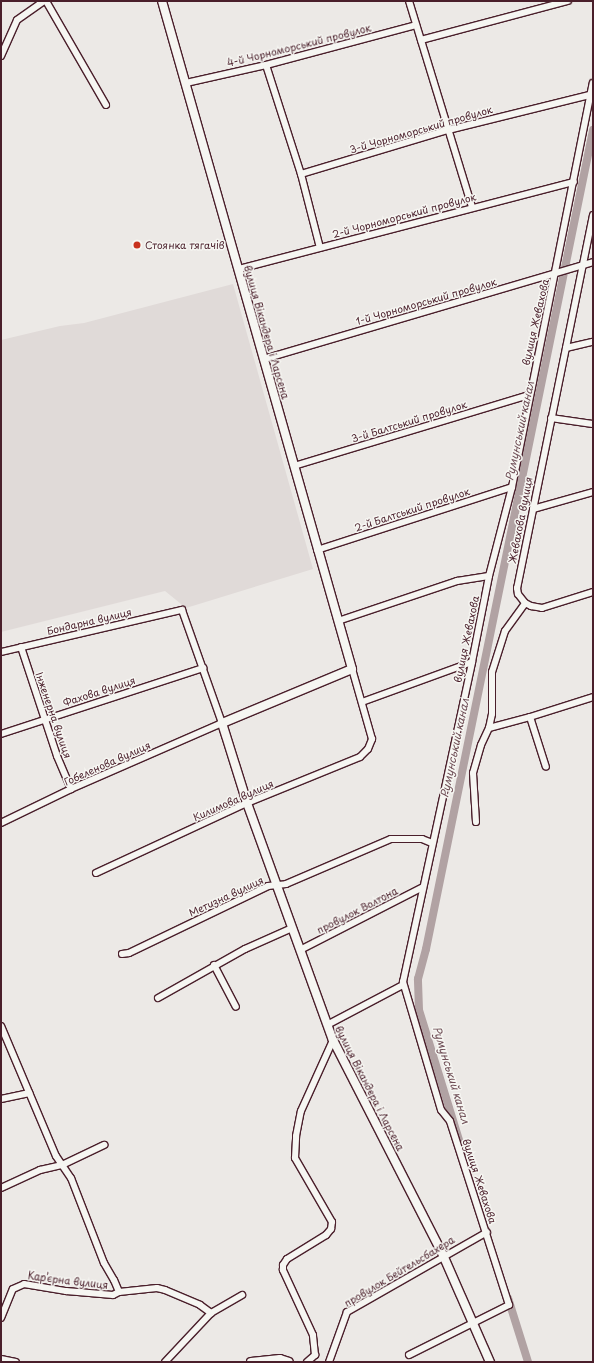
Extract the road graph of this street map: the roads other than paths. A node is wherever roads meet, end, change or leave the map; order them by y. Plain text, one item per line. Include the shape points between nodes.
1 (45, 1) edge
2 (162, 1) edge
3 (409, 1) edge
4 (568, 1) edge
5 (416, 25) junction
6 (421, 40) junction
7 (1, 56) edge
8 (266, 65) junction
9 (186, 82) junction
10 (593, 83) edge
11 (592, 95) edge
12 (106, 105) dead end
13 (448, 130) junction
14 (301, 174) junction
15 (574, 182) junction
16 (472, 207) junction
17 (593, 215) edge
18 (320, 248) junction
19 (593, 262) edge
20 (581, 266) junction
21 (239, 269) junction
22 (559, 272) junction
23 (593, 342) edge
24 (566, 348) junction
25 (264, 359) junction
26 (529, 395) junction
27 (551, 418) junction
28 (593, 424) edge
29 (294, 466) junction
30 (512, 487) junction
31 (593, 492) edge
32 (533, 509) junction
33 (317, 550) junction
34 (489, 576) junction
35 (593, 592) edge
36 (525, 603) junction
37 (182, 610) joint
38 (338, 621) junction
39 (21, 647) junction
40 (1, 652) edge
41 (472, 662) junction
42 (203, 668) junction
43 (352, 669) junction
44 (593, 697) edge
45 (362, 702) junction
46 (530, 717) junction
47 (44, 719) junction
48 (222, 723) junction
49 (489, 728) junction
50 (1, 734) edge
51 (372, 739) joint
52 (546, 767) dead end
53 (71, 789) junction
54 (247, 803) junction
55 (476, 822) dead end
56 (1, 823) edge
57 (432, 843) junction
58 (96, 873) dead end
59 (276, 885) junction
60 (423, 887) junction
61 (292, 928) junction
62 (300, 950) junction
63 (122, 954) dead end
64 (214, 965) junction
65 (403, 985) junction
66 (158, 998) dead end
67 (236, 1007) dead end
68 (327, 1025) junction
69 (1, 1026) edge
70 (333, 1040) junction
71 (29, 1093) junction
72 (1, 1099) edge
73 (104, 1145) dead end
74 (62, 1164) junction
75 (1, 1188) edge
76 (487, 1232) junction
77 (443, 1255) junction
78 (119, 1292) junction
79 (242, 1295) dead end
80 (211, 1313) junction
81 (1, 1318) edge
82 (474, 1323) junction
83 (409, 1355) dead end
84 (1, 1359) edge
85 (16, 1362) edge
86 (165, 1362) edge
87 (251, 1362) edge
88 (289, 1362) edge
89 (307, 1362) edge
90 (329, 1362) edge
91 (490, 1362) edge

1 - 7 street via 18,20
1 - 12 street
2 - 9 street, вулиця Вікандера і Ларсена
3 - 5 street
4 - 6 street
5 - 6 street
5 - 8 street, 4-й Чорноморський провулок
6 - 13 street
8 - 9 street, 4-й Чорноморський провулок
8 - 14 street
9 - 21 street, вулиця Вікандера і Ларсена
10 - 11 street, вулиця Жевахова
11 - 13 street, 3-й Чорноморський провулок
11 - 15 street, вулиця Жевахова
13 - 14 street, 3-й Чорноморський провулок
13 - 16 street
14 - 18 street
15 - 16 street, 2-й Чорноморський провулок
15 - 22 street, вулиця Жевахова
16 - 18 street, 2-й Чорноморський провулок
17 - 20 street, Жевахова вулиця
18 - 21 street, 2-й Чорноморський провулок
19 - 20 street, 1-й Чорноморський провулок
20 - 22 street, 1-й Чорноморський провулок
20 - 24 street, Жевахова вулиця
21 - 25 street, вулиця Вікандера і Ларсена
22 - 25 street, 1-й Чорноморський провулок
22 - 26 street, вулиця Жевахова
23 - 24 street
24 - 27 street, Жевахова вулиця
25 - 29 street, вулиця Вікандера і Ларсена
26 - 29 street, 3-й Балтський провулок
26 - 30 street, вулиця Жевахова
27 - 28 street
27 - 32 street, Жевахова вулиця
29 - 33 street, вулиця Вікандера і Ларсена
30 - 33 street, 2-й Балтський провулок
30 - 34 street, вулиця Жевахова
31 - 32 street
32 - 36 street, Жевахова вулиця via 517,588
33 - 38 street, вулиця Вікандера і Ларсена
34 - 38 street via 457,581
34 - 41 street, вулиця Жевахова
35 - 36 street via 542,608
36 - 49 street via 505,631 492,672 492,714
37 - 39 street, Бондарна вулиця
37 - 42 street, вулиця Вікандера і Ларсена
38 - 43 street, вулиця Вікандера і Ларсена
39 - 40 street, Бондарна вулиця
39 - 47 street, Інженерна вулиця
41 - 45 street
41 - 57 street, вулиця Жевахова
42 - 47 street, Фахова вулиця
42 - 48 street, вулиця Вікандера і Ларсена
43 - 45 street, вулиця Вікандера і Ларсена
43 - 48 street
44 - 46 street
45 - 51 street, вулиця Вікандера і Ларсена
46 - 49 street
46 - 52 street
47 - 50 street, Фахова вулиця
47 - 53 street, Інженерна вулиця
48 - 53 street, Гобеленова вулиця
48 - 54 street, вулиця Вікандера і Ларсена
49 - 55 street via 473,774
51 - 54 street, Килимова вулиця via 368,749 360,757
53 - 56 street, Гобеленова вулиця
54 - 58 street, Килимова вулиця
54 - 59 street, вулиця Вікандера і Ларсена
57 - 59 street, Метизна вулиця via 422,840 391,839 286,884
57 - 60 street, вулиця Жевахова
59 - 61 street, вулиця Вікандера і Ларсена
59 - 63 street, Метизна вулиця via 268,886 129,953
60 - 62 street, провулок Волтона
60 - 65 street, вулиця Жевахова
61 - 62 street, вулиця Вікандера і Ларсена
61 - 64 street via 245,948
62 - 68 street, вулиця Вікандера і Ларсена
64 - 66 street
64 - 67 street
65 - 68 street
65 - 76 street, вулиця Жевахова via 441,1110 450,1121
68 - 70 street, вулиця Вікандера і Ларсена
69 - 71 street
70 - 77 street, вулиця Вікандера і Ларсена
70 - 89 street via 301,1111 296,1136 296,1158 332,1222 332,1229 287,1259 283,1265 283,1270 314,1335 315,1355
71 - 72 street
71 - 74 street via 56,1156
73 - 74 street
74 - 75 street via 40,1170
74 - 78 street via 71,1178 104,1263
76 - 77 street, провулок Бейтельсбахера
76 - 82 street, вулиця Жевахова via 509,1305
77 - 82 street, вулиця Вікандера і Ларсена
77 - 90 street, провулок Бейтельсбахера via 346,1312
78 - 80 street, Карʼєрна вулиця via 157,1288 200,1305
78 - 81 street, Карʼєрна вулиця via 113,1295 84,1293 24,1284 13,1289
79 - 80 street
80 - 86 street
82 - 83 street
82 - 91 street, вулиця Вікандера і Ларсена
84 - 85 street
87 - 88 street via 280,1359

